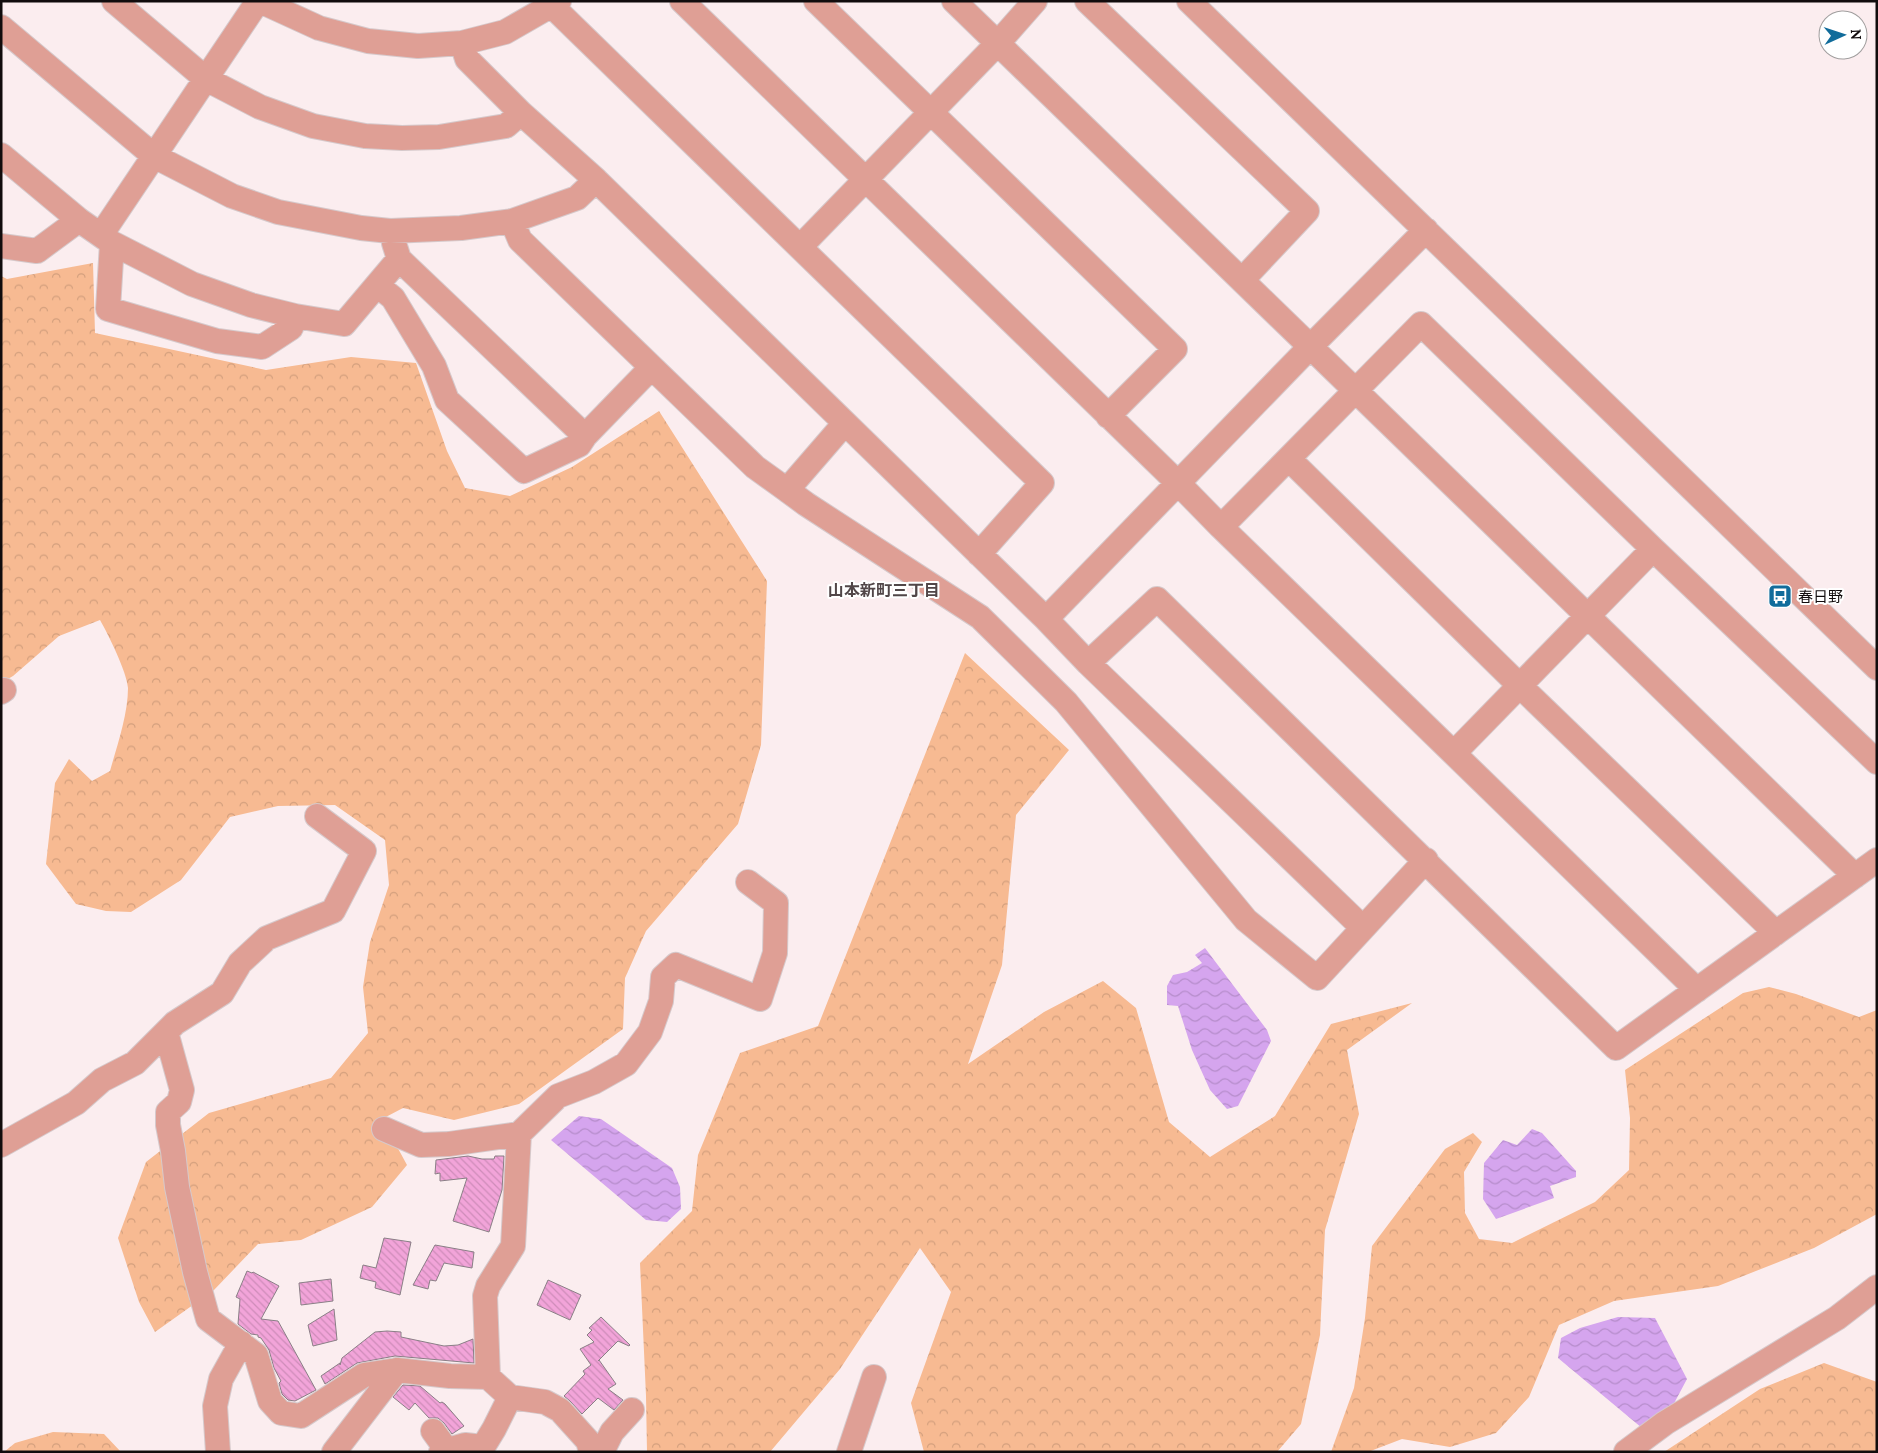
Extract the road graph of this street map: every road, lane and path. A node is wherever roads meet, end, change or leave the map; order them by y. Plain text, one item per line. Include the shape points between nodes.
1 (114, 1) edge
2 (259, 1) edge
3 (682, 1) edge
4 (816, 1) edge
5 (954, 1) edge
6 (1036, 1) edge
7 (1087, 1) edge
8 (1190, 1) edge
9 (556, 4) edge
10 (1, 27) edge
11 (462, 43) junction
12 (998, 43) junction
13 (206, 79) junction
14 (930, 112) junction
15 (521, 113) junction
16 (1, 155) edge
17 (154, 156) junction
18 (596, 180) junction
19 (866, 180) junction
20 (79, 220) junction
21 (512, 221) junction
22 (1426, 230) junction
23 (390, 231) junction
24 (106, 239) junction
25 (1, 246) edge
26 (800, 246) junction
27 (399, 259) junction
28 (1243, 279) junction
29 (377, 285) junction
30 (295, 316) junction
31 (1310, 347) junction
32 (651, 368) junction
33 (1355, 391) junction
34 (1108, 416) junction
35 (845, 423) junction
36 (585, 436) junction
37 (1289, 459) junction
38 (1178, 483) junction
39 (786, 490) junction
40 (1221, 527) junction
41 (1653, 549) junction
42 (979, 554) junction
43 (1587, 617) junction
44 (1046, 619) junction
45 (1088, 663) junction
46 (1877, 668) edge
47 (1520, 686) junction
48 (1454, 753) junction
49 (1877, 762) edge
50 (317, 816) dead end
51 (1426, 860) junction
52 (1877, 860) edge
53 (1855, 876) junction
54 (748, 882) dead end
55 (1363, 928) junction
56 (1776, 933) junction
57 (1697, 990) junction
58 (166, 1032) junction
59 (384, 1129) dead end
60 (519, 1134) junction
61 (1, 1145) edge
62 (1877, 1287) edge
63 (241, 1343) junction
64 (397, 1370) junction
65 (488, 1377) junction
66 (874, 1377) dead end
67 (510, 1397) junction
68 (632, 1410) dead end
69 (440, 1444) edge
70 (477, 1450) edge
71 (218, 1452) edge
72 (334, 1452) edge
73 (591, 1452) edge
74 (602, 1452) edge
75 (849, 1452) edge
76 (1626, 1452) edge

1 - 13 street
2 - 11 street via 319,28 368,41 418,46
2 - 13 street
3 - 19 street
4 - 14 street
5 - 12 street
6 - 12 street
7 - 28 street via 1307,211
8 - 22 street
9 - 11 street via 505,32
9 - 26 street
10 - 17 street
11 - 15 street via 467,58
12 - 14 street
12 - 28 street
13 - 15 street via 260,107 312,126 366,136 439,137 506,126
13 - 17 street
14 - 19 street
14 - 34 street via 1174,349
15 - 18 street
16 - 20 street
17 - 23 street via 232,196 278,212
17 - 24 street
18 - 21 street via 577,198
18 - 35 street
19 - 26 street
19 - 34 street
20 - 24 street
20 - 25 street via 37,251
21 - 23 street via 461,228
21 - 32 street via 520,240
22 - 31 street
22 - 46 street
23 - 27 street
24 - 30 street via 192,284 251,305
24 - 30 street via 108,309 217,341 262,347 291,328
26 - 42 street via 1042,483
27 - 29 street
27 - 36 street
28 - 31 street
29 - 30 street via 344,324
29 - 36 street via 393,298 434,366 447,400 524,471 579,445
31 - 33 street
31 - 38 street
32 - 36 street
32 - 39 street via 755,468
33 - 37 street
33 - 41 street via 1421,324
33 - 43 street
34 - 38 street
35 - 39 street
35 - 42 street
37 - 40 street
37 - 47 street
38 - 40 street
38 - 44 street
39 - 55 street via 980,617 1066,702 1246,920 1317,978
40 - 48 street
41 - 43 street
41 - 49 street
42 - 44 street
43 - 47 street
43 - 53 street
44 - 45 street
45 - 51 street via 1157,599
45 - 55 street
47 - 48 street
47 - 56 street
48 - 57 street
50 - 58 street via 364,851 333,911 267,938 240,963 222,993
51 - 55 street
51 - 57 street via 1616,1048
52 - 53 street
53 - 56 street
54 - 60 street via 776,903 775,953 760,999 676,965 664,977 661,1002 650,1032 626,1064 594,1082 558,1096
56 - 57 street
58 - 61 street via 134,1063 102,1080 76,1103
58 - 63 street via 182,1090 179,1102 168,1112 168,1125 177,1188 195,1272 208,1319
59 - 60 street via 421,1145
60 - 65 street via 513,1246 485,1296
62 - 76 street via 1837,1318 1666,1423
63 - 64 street via 256,1355 270,1401 281,1413 301,1416 364,1375
63 - 71 street via 221,1378 215,1406
64 - 65 street
64 - 72 street
65 - 67 street
66 - 75 street
67 - 70 street via 494,1429
67 - 73 street via 545,1402 560,1410 588,1441
68 - 74 street via 612,1432
69 - 70 street via 464,1445

